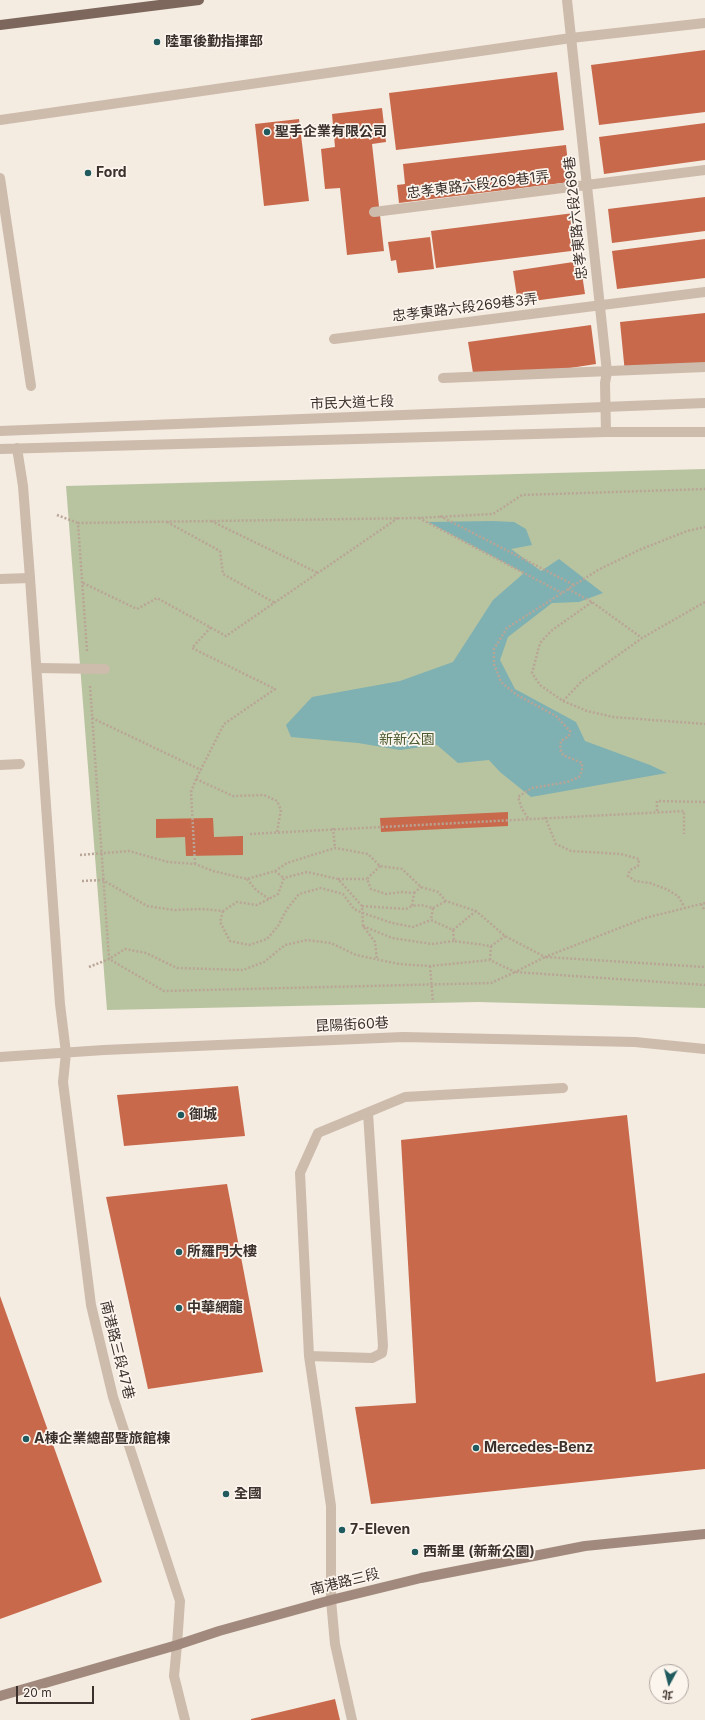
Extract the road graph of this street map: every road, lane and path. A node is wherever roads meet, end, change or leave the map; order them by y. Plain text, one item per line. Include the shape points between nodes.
1 (199, 0) edge
2 (567, 0) edge
3 (705, 23) edge
4 (0, 25) edge
5 (571, 38) junction
6 (0, 120) edge
7 (705, 170) edge
8 (0, 178) edge
9 (587, 186) junction
10 (374, 212) dead end
11 (705, 292) edge
12 (600, 305) junction
13 (334, 339) dead end
14 (705, 367) edge
15 (607, 372) junction
16 (443, 378) dead end
17 (31, 386) dead end
18 (705, 403) edge
19 (606, 406) junction
20 (0, 431) edge
21 (606, 432) junction
22 (705, 432) edge
23 (17, 448) junction
24 (0, 449) edge
25 (705, 489) edge
26 (57, 515) dead end
27 (440, 516) dead end
28 (399, 518) junction
29 (418, 518) junction
30 (210, 521) junction
31 (166, 522) junction
32 (78, 523) junction
33 (705, 527) edge
34 (319, 573) junction
35 (30, 578) junction
36 (0, 579) edge
37 (82, 583) junction
38 (574, 586) junction
39 (568, 589) junction
40 (562, 593) junction
41 (592, 602) junction
42 (705, 602) edge
43 (275, 603) junction
44 (211, 628) junction
45 (642, 638) junction
46 (37, 668) junction
47 (88, 669) junction
48 (105, 669) dead end
49 (563, 702) junction
50 (92, 718) junction
51 (705, 724) edge
52 (20, 764) dead end
53 (0, 765) edge
54 (200, 770) junction
55 (196, 779) junction
56 (705, 802) edge
57 (657, 811) junction
58 (545, 817) junction
59 (528, 818) junction
60 (333, 828) junction
61 (277, 832) junction
62 (250, 834) dead end
63 (684, 834) dead end
64 (335, 848) junction
65 (102, 853) junction
66 (80, 855) dead end
67 (195, 864) junction
68 (380, 866) junction
69 (275, 871) junction
70 (247, 878) junction
71 (284, 878) junction
72 (338, 879) junction
73 (367, 879) junction
74 (104, 880) junction
75 (82, 881) dead end
76 (421, 887) junction
77 (414, 893) junction
78 (269, 899) junction
79 (446, 901) junction
80 (705, 903) edge
81 (701, 904) junction
82 (362, 906) junction
83 (412, 906) junction
84 (434, 908) junction
85 (685, 908) junction
86 (223, 911) junction
87 (476, 911) junction
88 (705, 911) edge
89 (363, 913) junction
90 (431, 920) junction
91 (363, 926) junction
92 (453, 930) junction
93 (505, 936) junction
94 (454, 941) junction
95 (491, 946) junction
96 (545, 958) junction
97 (109, 959) junction
98 (377, 960) junction
99 (490, 960) junction
100 (430, 966) junction
101 (89, 967) dead end
102 (705, 967) edge
103 (515, 972) junction
104 (431, 984) junction
105 (705, 985) edge
106 (433, 1002) dead end
107 (705, 1049) edge
108 (66, 1053) junction
109 (0, 1057) edge
110 (563, 1088) dead end
111 (368, 1113) junction
112 (309, 1356) junction
113 (705, 1534) edge
114 (331, 1600) junction
115 (178, 1645) junction
116 (0, 1696) edge
117 (185, 1720) edge
118 (352, 1720) edge

1 - 4 main road
2 - 5 street, 忠孝東路六段269巷
3 - 5 street
5 - 6 street
5 - 9 street, 忠孝東路六段269巷
7 - 9 street, 忠孝東路六段269巷1弄
8 - 17 street
9 - 10 street, 忠孝東路六段269巷1弄
9 - 12 street, 忠孝東路六段269巷
11 - 12 street, 忠孝東路六段269巷3弄
12 - 13 street, 忠孝東路六段269巷3弄
12 - 15 street, 忠孝東路六段269巷
14 - 15 street
15 - 16 street
15 - 19 street, 忠孝東路六段269巷
18 - 19 street, 市民大道七段
19 - 20 street, 市民大道七段
19 - 21 street, 忠孝東路六段269巷
21 - 22 street
21 - 23 street
23 - 24 street
23 - 35 street, 南港路三段47巷 via 23,486
25 - 29 path via 522,495 493,514
26 - 32 path
27 - 38 path, bridge
28 - 29 path
28 - 30 path
28 - 34 path
29 - 40 path
30 - 31 path
30 - 34 path
31 - 32 path
31 - 43 path via 220,551 223,574
32 - 37 path
33 - 38 path via 687,531 639,550 598,570
34 - 43 path
35 - 36 street
35 - 46 street, 南港路三段47巷
37 - 44 path via 137,609 157,598
37 - 47 path
38 - 39 path
39 - 40 path
39 - 41 path
40 - 59 path via 507,628 494,649 494,664 501,682 517,695 556,716 570,731 569,736 561,741 560,749 563,755 582,763 579,777 567,782 532,788 518,797
41 - 45 path
41 - 49 path via 540,643 534,662 532,674 540,685
42 - 45 path
43 - 44 path via 226,636
44 - 54 path via 192,648 275,689 224,724
45 - 49 path via 582,681
46 - 47 street
46 - 108 street, 南港路三段47巷
47 - 48 street
47 - 50 path
49 - 51 path via 613,717
50 - 54 path
50 - 65 path
52 - 53 street
54 - 55 path
55 - 61 path via 233,796 264,794 277,801 281,810
55 - 67 path via 191,792
56 - 57 path via 657,801
57 - 58 path
57 - 63 path via 684,811
58 - 59 path
58 - 85 path via 556,844 571,851 621,854 639,859 638,866 630,870 628,876 635,881 666,889 678,896
59 - 60 path
60 - 61 path
60 - 64 path
61 - 62 path
64 - 68 path via 368,854
64 - 69 path via 287,863
65 - 66 path
65 - 67 path via 129,852 168,862
65 - 74 path
67 - 70 path via 213,871
68 - 73 path
68 - 76 path via 402,869
69 - 70 path
69 - 71 path
70 - 78 path via 256,890
71 - 72 path via 307,872
71 - 78 path via 278,894
72 - 73 path
72 - 82 path
73 - 77 path via 371,888 386,894
74 - 75 path
74 - 86 path via 147,906 174,910
74 - 97 path
76 - 77 path
76 - 79 path via 438,892
77 - 83 path
78 - 86 path via 257,905 237,902
79 - 84 path
79 - 87 path
80 - 81 path
81 - 85 path
81 - 88 path
82 - 83 path via 406,909
82 - 89 path
83 - 84 path
84 - 90 path
85 - 96 path via 646,918
86 - 89 path via 220,922 230,941 249,945 267,939 299,894 321,888 343,894 354,909
87 - 92 path
87 - 93 path
89 - 90 path via 414,927
89 - 91 path
90 - 92 path
91 - 94 path via 392,938 432,944
91 - 98 path via 374,942
92 - 94 path
93 - 95 path
93 - 96 path
94 - 95 path
95 - 99 path
96 - 102 path
96 - 103 path
97 - 98 path via 125,949 146,953 177,968 243,970 264,962 285,945 307,940 332,943 356,955
97 - 101 path
97 - 104 path via 164,991
98 - 100 path
99 - 100 path
99 - 103 path
100 - 104 path
103 - 104 path via 491,983
103 - 105 path
104 - 106 path
107 - 108 street, 昆陽街60巷 via 635,1042 403,1036
108 - 109 street, 昆陽街60巷
108 - 115 street, 南港路三段47巷 via 63,1082 91,1305 113,1397 180,1601
110 - 111 street via 405,1097
111 - 112 street via 318,1133 300,1173
111 - 112 street via 382,1353 372,1358
112 - 114 street via 330,1506
113 - 114 main road, 南港路三段 via 585,1546 421,1578
114 - 115 main road, 南港路三段
114 - 118 street via 335,1644
115 - 116 main road, 南港路三段
115 - 117 street, 南港路三段47巷 via 174,1676

